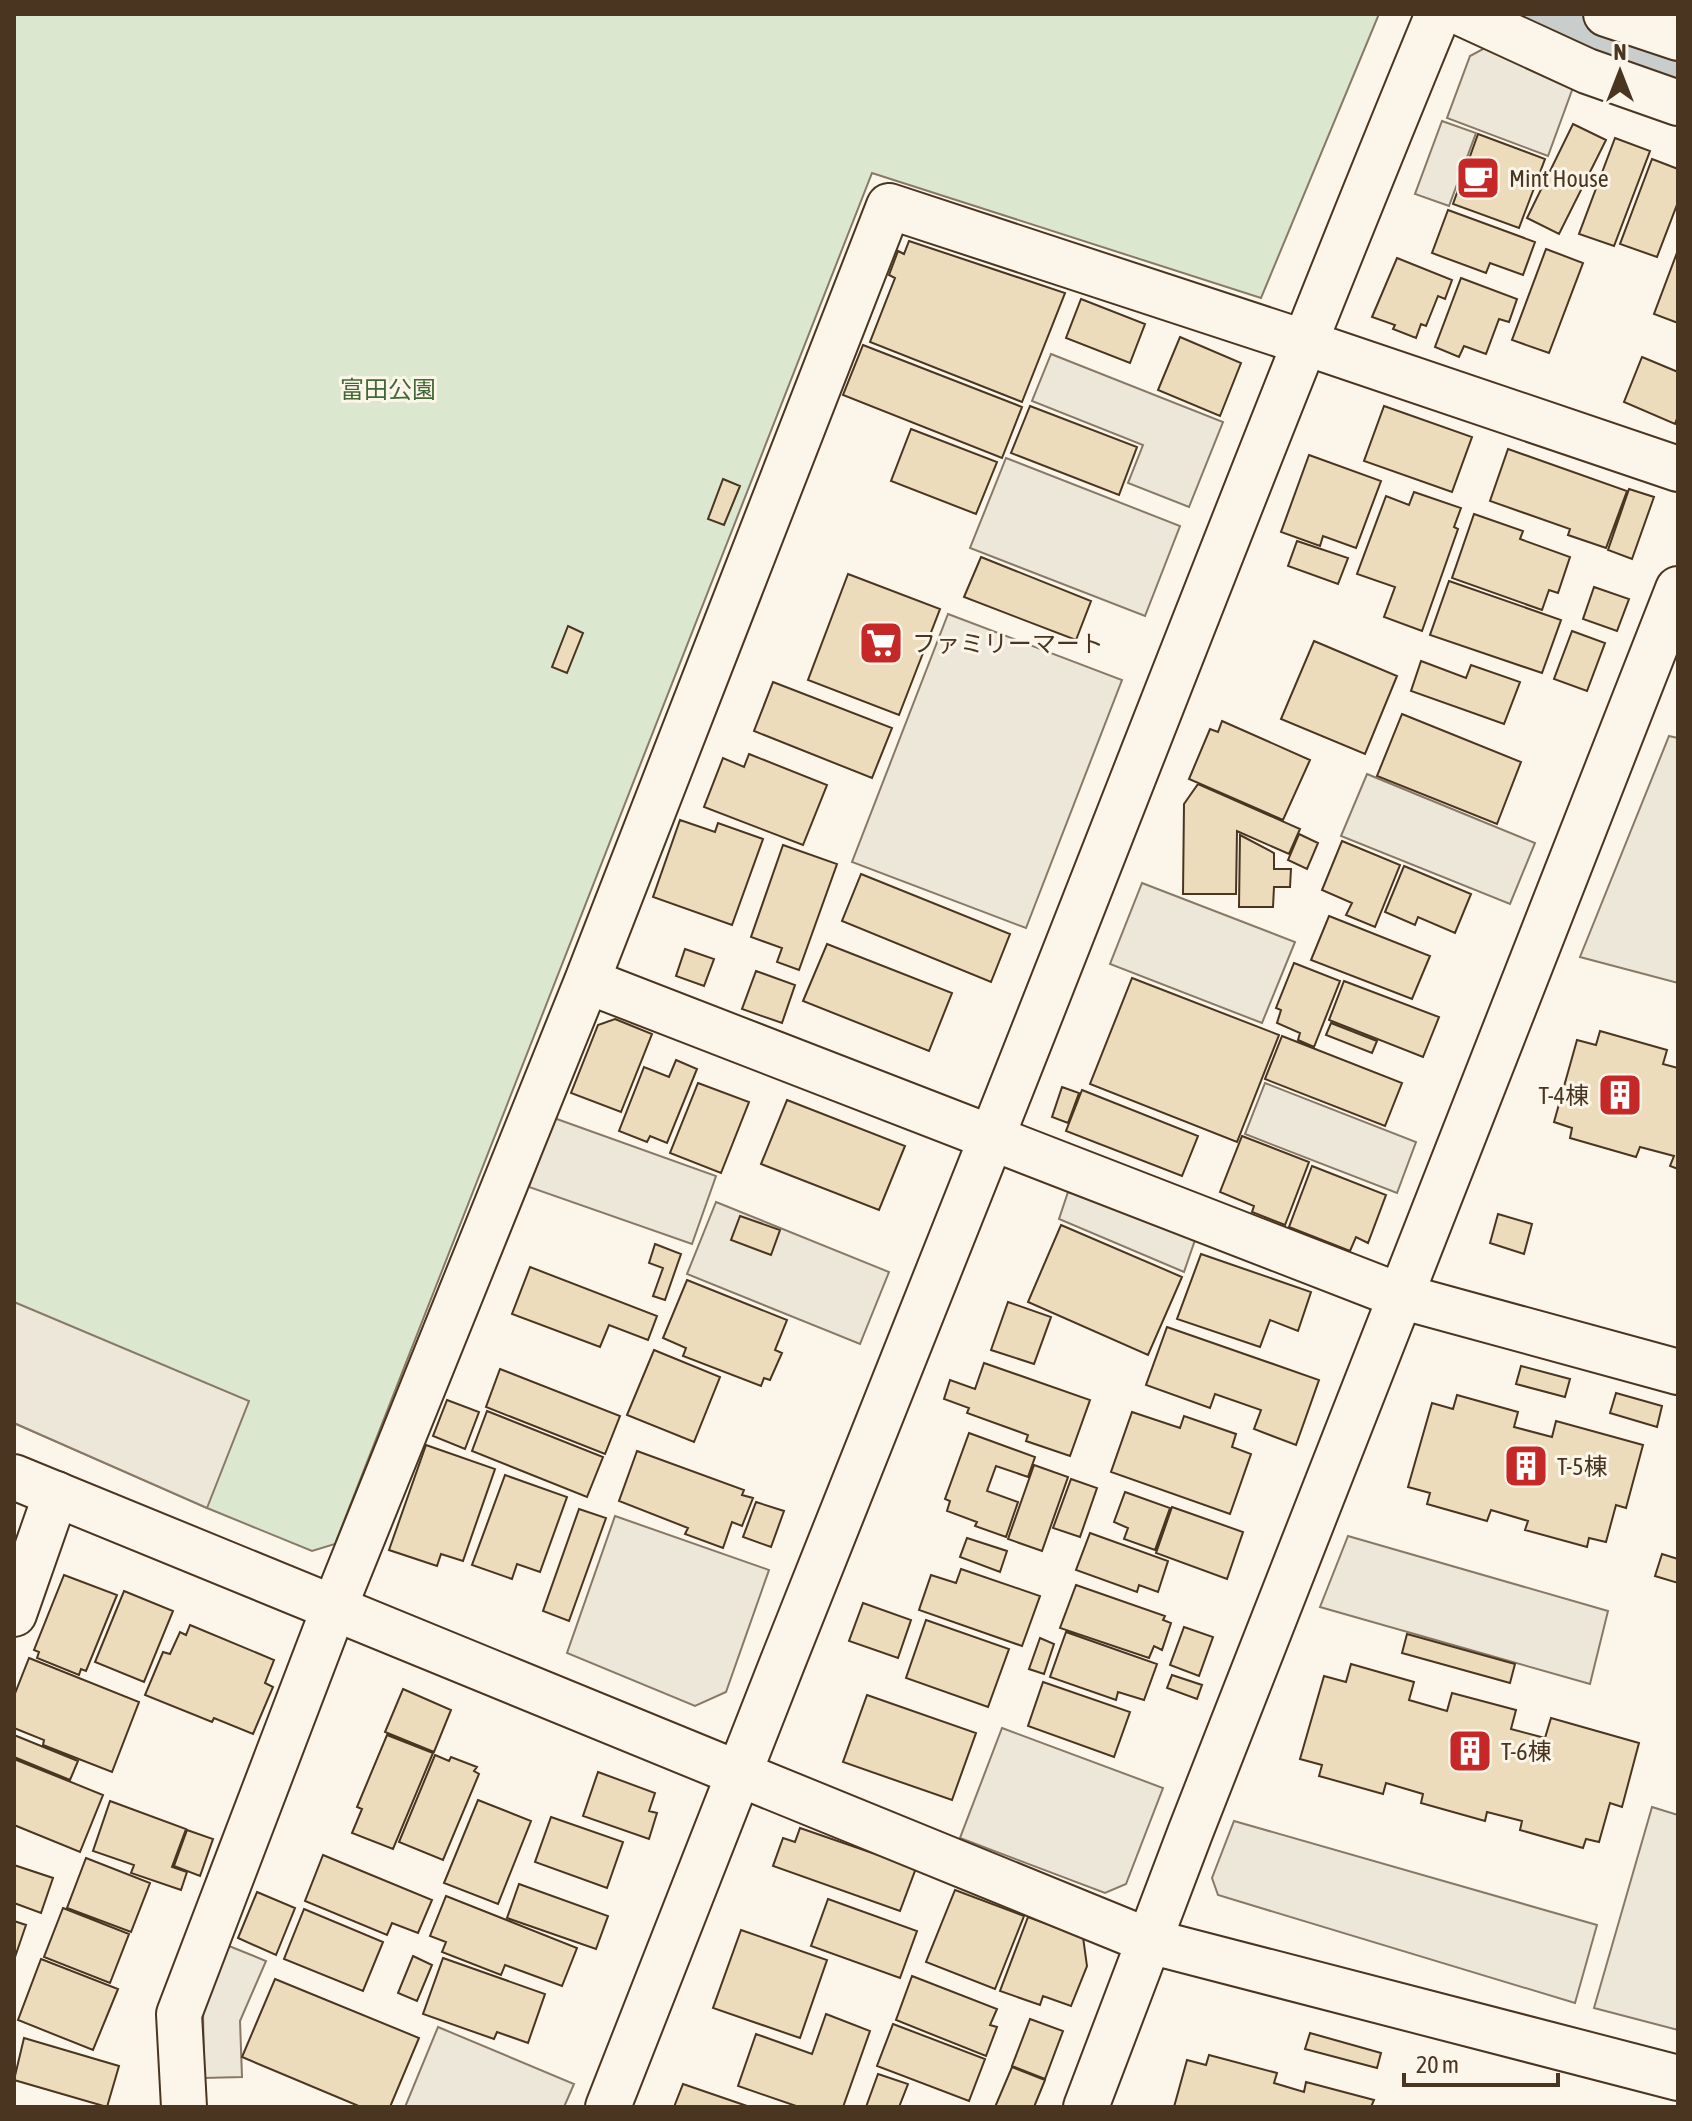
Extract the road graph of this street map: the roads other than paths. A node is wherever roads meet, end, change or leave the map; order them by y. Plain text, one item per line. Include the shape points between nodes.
1 (1438, 14) edge
2 (1463, 14) edge
3 (1606, 14) edge
4 (1678, 38) edge
5 (1678, 103) edge
6 (1303, 342) junction
7 (1678, 469) edge
8 (1678, 589) edge
9 (587, 981) junction
10 (991, 1138) junction
11 (1400, 1296) junction
12 (1678, 1372) edge
13 (14, 1477) edge
14 (56, 1494) junction
15 (334, 1608) junction
16 (14, 1614) edge
17 (737, 1773) junction
18 (1149, 1941) junction
19 (1678, 2078) edge
20 (184, 2107) edge
21 (608, 2107) edge
22 (1086, 2107) edge

1 - 6 street
2 - 5 street via 1587,71
3 - 4 street
6 - 7 street
6 - 9 street via 889,206
6 - 10 street
8 - 11 street
9 - 10 street
9 - 15 street
10 - 11 street
10 - 17 street
11 - 12 street
11 - 18 street
13 - 14 street
14 - 15 street
14 - 16 street
15 - 17 street
15 - 20 street via 179,2014
17 - 18 street
17 - 21 street
18 - 19 street
18 - 22 street

